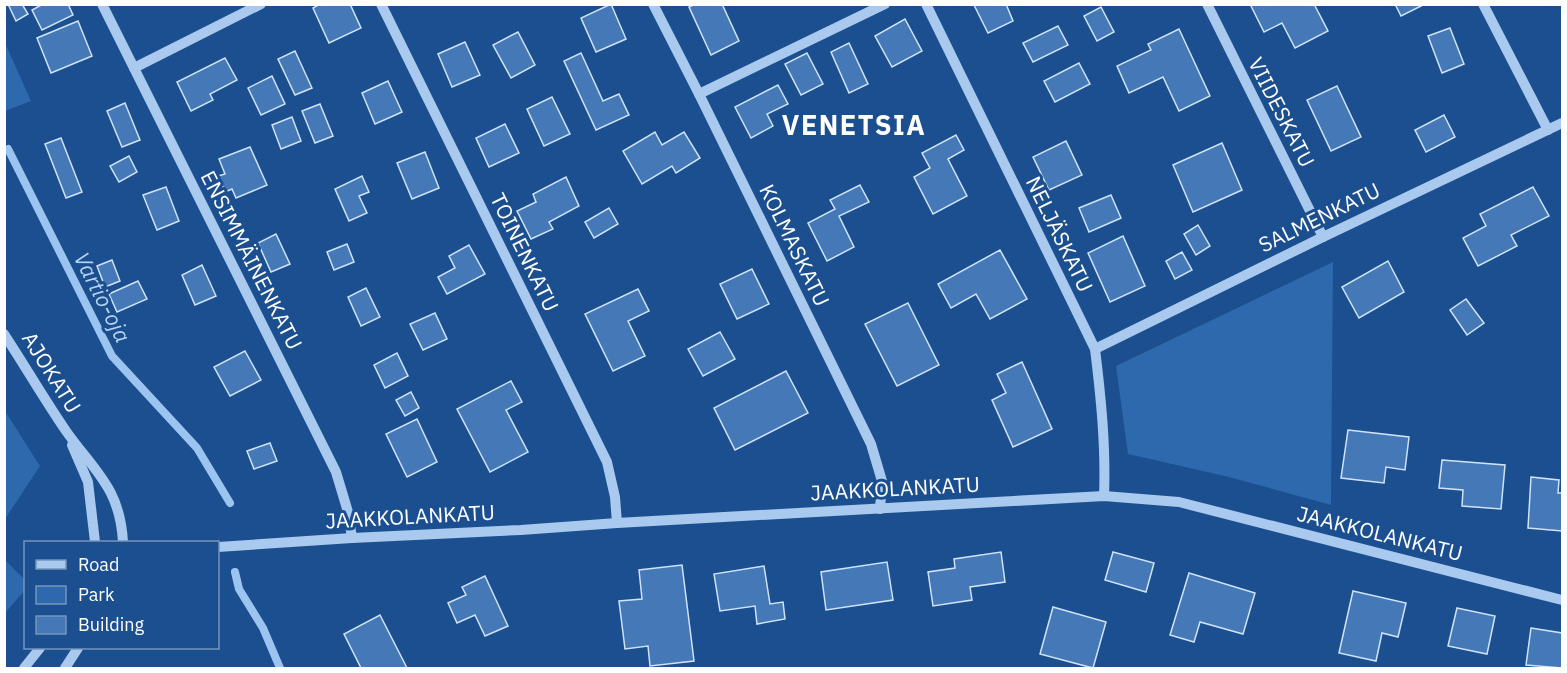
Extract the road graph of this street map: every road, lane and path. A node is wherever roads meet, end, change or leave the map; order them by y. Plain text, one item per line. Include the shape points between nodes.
1 (102, 4) edge
2 (261, 4) edge
3 (381, 4) edge
4 (653, 4) edge
5 (885, 4) edge
6 (926, 4) edge
7 (1207, 4) edge
8 (1483, 4) edge
9 (134, 68) junction
10 (699, 94) junction
11 (1563, 123) edge
12 (1548, 129) junction
13 (1323, 237) junction
14 (4, 333) edge
15 (1095, 349) junction
16 (66, 430) junction
17 (1104, 496) junction
18 (880, 508) junction
19 (617, 523) junction
20 (352, 538) junction
21 (95, 541) edge
22 (123, 541) edge
23 (219, 547) edge
24 (1563, 600) edge
25 (39, 649) edge
26 (77, 649) edge
27 (24, 669) edge
28 (65, 669) edge

1 - 9 street, ENSIMMÄINENKATU
2 - 9 street
3 - 19 street, TOINENKATU via 607,462
4 - 10 street, KOLMASKATU
5 - 10 street
6 - 15 street, NELJÄSKATU
7 - 13 street, VIIDESKATU
8 - 12 street
9 - 20 street, ENSIMMÄINENKATU via 336,472
10 - 18 street, KOLMASKATU via 871,444 882,481
11 - 12 street, SALMENKATU
12 - 13 street, SALMENKATU
13 - 15 street, SALMENKATU
14 - 16 street, AJOKATU
15 - 17 street, NELJÄSKATU
16 - 21 street, AJOKATU via 88,482
16 - 22 street, AJOKATU via 105,481 118,507
17 - 18 street, JAAKKOLANKATU
17 - 24 street, JAAKKOLANKATU via 1179,502
18 - 19 street, JAAKKOLANKATU
19 - 20 street, JAAKKOLANKATU
20 - 23 street, JAAKKOLANKATU
25 - 27 street
26 - 28 street

